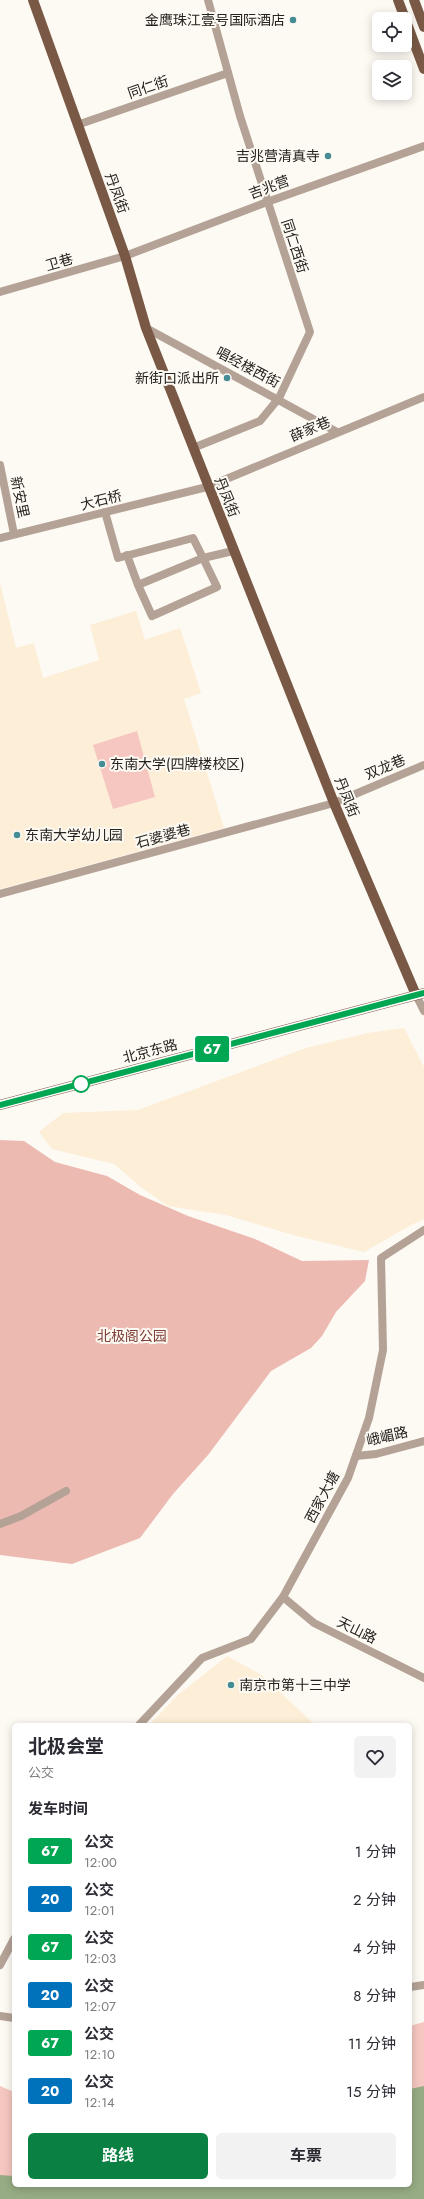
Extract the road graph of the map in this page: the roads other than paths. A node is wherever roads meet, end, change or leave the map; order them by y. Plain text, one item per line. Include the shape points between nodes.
1 (34, 0) edge
2 (208, 0) edge
3 (398, 0) edge
4 (414, 0) edge
5 (424, 27) edge
6 (424, 70) edge
7 (228, 73) junction
8 (77, 125) junction
9 (424, 146) edge
10 (267, 202) junction
11 (125, 256) junction
12 (0, 292) edge
13 (146, 328) junction
14 (424, 397) edge
15 (279, 398) junction
16 (337, 432) junction
17 (192, 448) junction
18 (0, 465) edge
19 (207, 487) junction
20 (105, 512) junction
21 (14, 534) junction
22 (0, 538) edge
23 (233, 551) junction
24 (127, 555) junction
25 (203, 558) junction
26 (138, 585) junction
27 (424, 765) edge
28 (334, 803) junction
29 (0, 894) edge
30 (420, 994) edge
31 (424, 1011) edge
32 (0, 1104) edge
33 (424, 1230) edge
34 (424, 1441) edge
35 (356, 1456) junction
36 (66, 1491) dead end
37 (0, 1524) edge
38 (283, 1597) junction
39 (424, 1678) edge
40 (141, 1723) edge
41 (12, 1943) edge
42 (0, 1965) edge
43 (424, 1985) edge
44 (412, 1987) edge
45 (0, 2016) edge
46 (12, 2018) edge

1 - 8 main road, 丹凤街
2 - 7 street, 同仁西街
3 - 6 main road
4 - 5 main road
7 - 8 street, 同仁街
7 - 10 street, 同仁西街
8 - 11 main road, 丹凤街
9 - 10 street, 吉兆营
10 - 11 street, 吉兆营
10 - 15 street, 同仁西街 via 310,332
11 - 12 street, 卫巷
11 - 13 main road, 丹凤街
13 - 15 street, 唱经楼西街
13 - 17 main road, 丹凤街
14 - 16 street, 薛家巷
15 - 16 street, 唱经楼西街
15 - 17 street, 同仁西街 via 260,421
16 - 19 street, 薛家巷
17 - 19 main road, 丹凤街
18 - 21 street, 新安里
19 - 20 street, 大石桥
19 - 23 main road, 丹凤街
20 - 21 street, 大石桥
20 - 24 street via 118,558
21 - 22 street, 大石桥
23 - 25 street
23 - 28 main road, 丹凤街
24 - 25 street via 193,538
24 - 26 street
25 - 26 street
25 - 26 street via 217,587 152,616
27 - 28 street, 双龙巷
28 - 29 street, 石婆婆巷
28 - 30 main road, 丹凤街
30 - 31 street
30 - 32 main road, 北京东路
33 - 35 street, 西家大塘 via 381,1258 383,1350 369,1418
34 - 35 street, 峨嵋路 via 376,1454
35 - 38 street, 西家大塘 via 348,1478
36 - 37 street via 21,1516
38 - 39 street, 天山路 via 314,1623
38 - 40 street, 西家大塘 via 251,1639 202,1658
41 - 42 street
43 - 44 street
45 - 46 street

